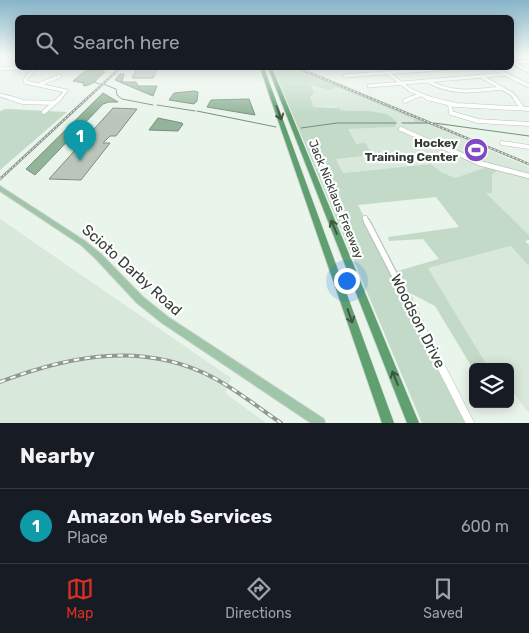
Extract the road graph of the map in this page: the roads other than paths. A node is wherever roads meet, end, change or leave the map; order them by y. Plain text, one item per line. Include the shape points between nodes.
1 (29, 76) edge
2 (60, 76) dead end
3 (265, 76) edge
4 (273, 76) edge
5 (344, 76) dead end
6 (348, 76) edge
7 (391, 76) edge
8 (492, 76) edge
9 (509, 76) edge
10 (482, 77) junction
11 (428, 81) junction
12 (402, 84) junction
13 (37, 85) junction
14 (369, 86) dead end
15 (529, 86) edge
16 (502, 88) junction
17 (0, 95) edge
18 (420, 95) junction
19 (7, 97) junction
20 (0, 100) edge
21 (405, 102) dead end
22 (54, 103) junction
23 (450, 104) junction
24 (522, 108) junction
25 (529, 108) edge
26 (44, 112) dead end
27 (529, 124) edge
28 (401, 129) dead end
29 (502, 143) dead end
30 (529, 147) edge
31 (529, 176) edge
32 (1, 189) edge
33 (365, 218) dead end
34 (320, 423) edge
35 (388, 423) edge
36 (413, 423) edge
37 (470, 423) edge

1 - 13 street via 25,81
2 - 13 street
3 -> 35 highway, Jack Nicklaus Freeway
36 -> 4 highway, Jack Nicklaus Freeway
5 - 6 street
7 - 12 street
8 - 10 street
9 - 15 street
10 - 11 street
10 - 16 street
11 - 12 street
11 - 16 street via 455,92
12 - 14 street
12 - 18 street
13 - 22 street via 66,91
16 - 24 street via 515,97
17 - 19 street
18 - 21 street
18 - 23 street
19 - 20 street
19 - 22 street
22 - 26 street
23 - 24 street
23 - 27 street via 450,113 460,118
24 - 25 street
28 - 31 street via 479,164
29 - 30 street
32 - 34 main road, Scioto Darby Road via 83,243 164,320
33 - 37 street, Woodson Drive

